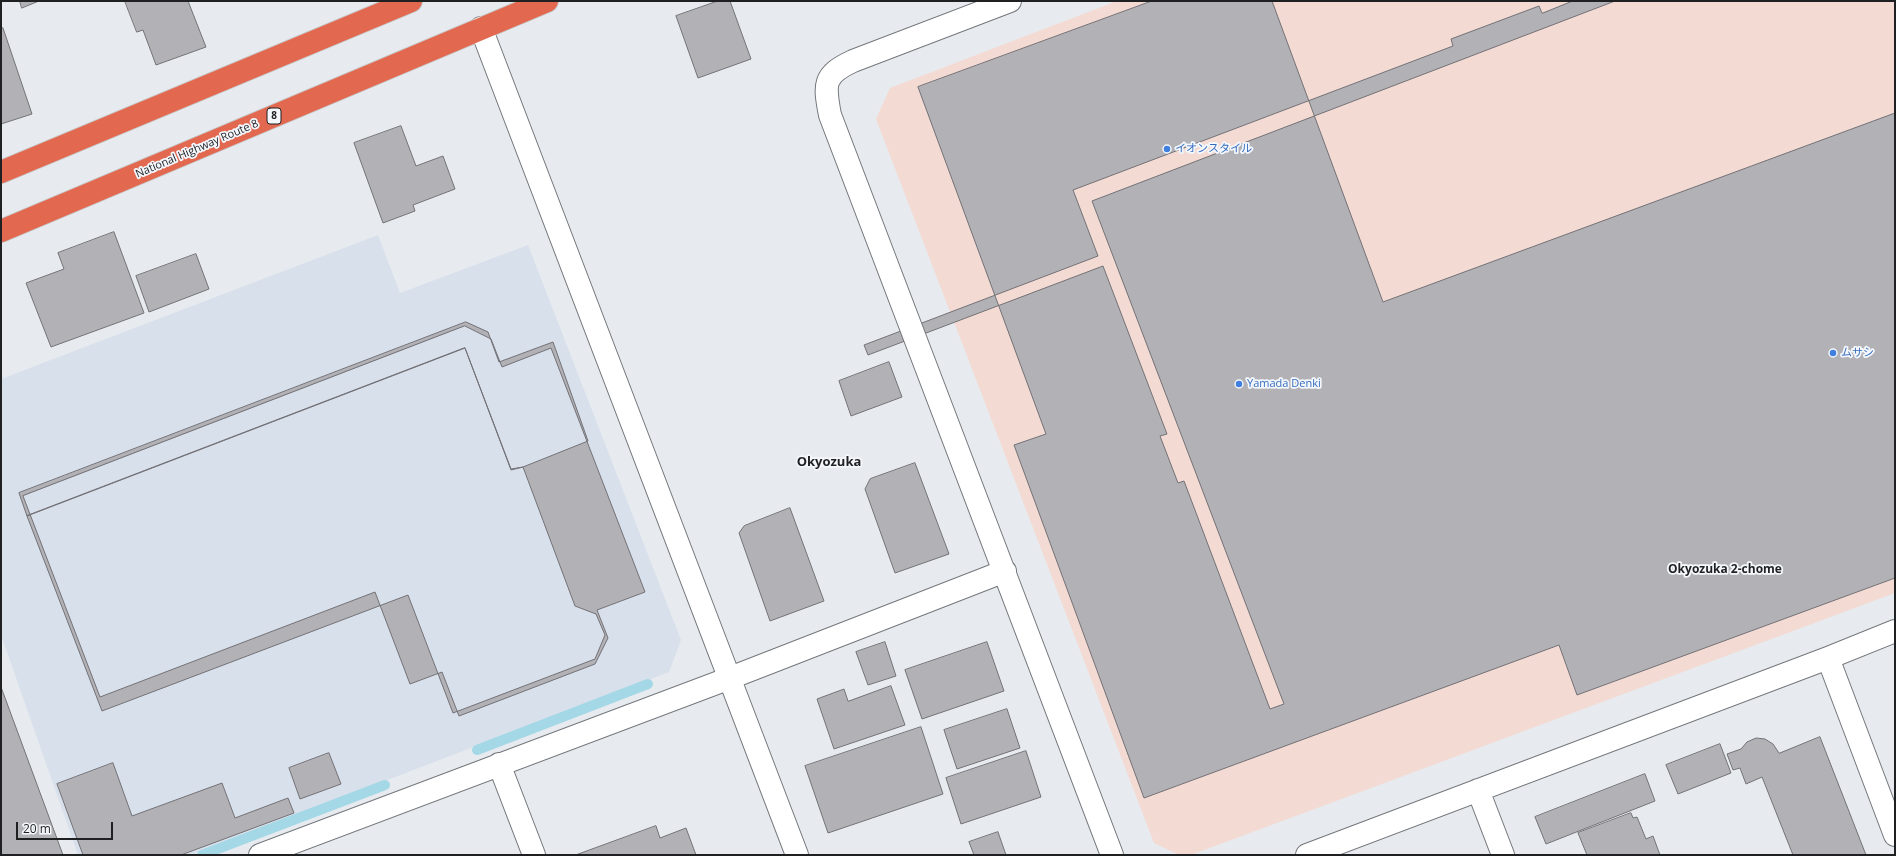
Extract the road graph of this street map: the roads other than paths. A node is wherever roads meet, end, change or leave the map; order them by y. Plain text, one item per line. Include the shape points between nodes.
1 (411, 1) edge
2 (547, 1) edge
3 (1010, 1) edge
4 (481, 28) junction
5 (1, 172) edge
6 (1, 231) edge
7 (1005, 571) junction
8 (1895, 631) edge
9 (1828, 658) junction
10 (730, 678) junction
11 (499, 764) junction
12 (1478, 790) junction
13 (1895, 835) edge
14 (291, 849) edge
15 (260, 855) edge
16 (534, 855) edge
17 (797, 855) edge
18 (1112, 855) edge
19 (1307, 855) edge
20 (1503, 855) edge

1 - 5 highway
2 - 4 highway, National Highway Route 8 / 8
3 - 7 street via 838,68 827,80 826,94 830,115
4 - 6 highway, National Highway Route 8 / 8
4 - 10 street
7 - 10 street
7 - 18 street
8 - 9 street
9 - 12 street
9 - 13 street
10 - 11 street
10 - 17 street
11 - 14 street
11 - 16 street
12 - 19 street
12 - 20 street
14 - 15 street

